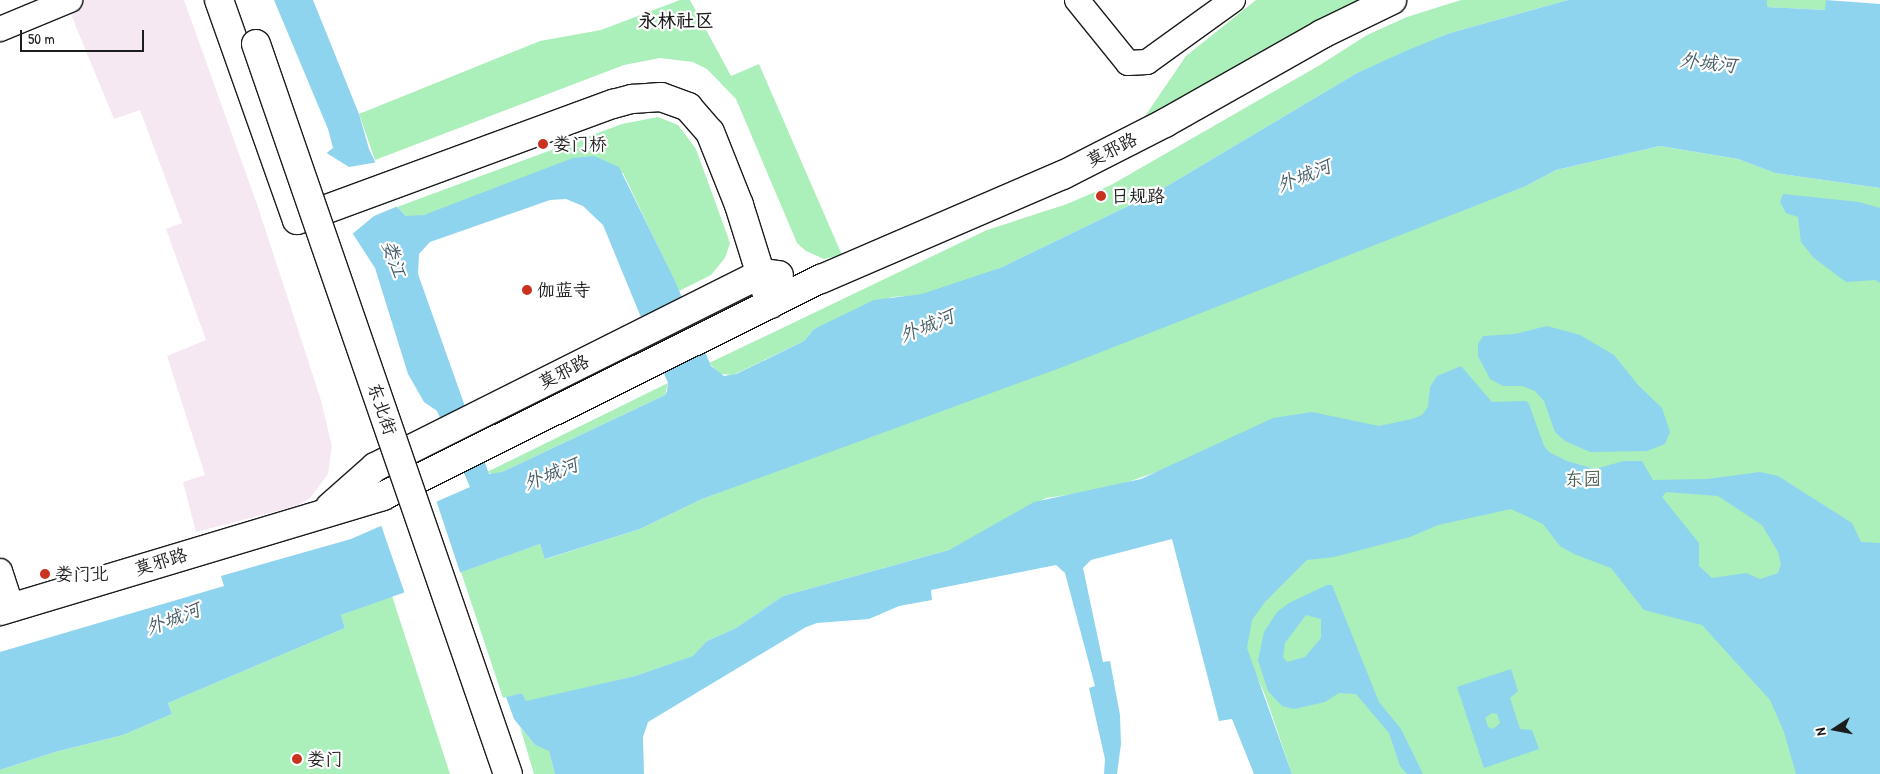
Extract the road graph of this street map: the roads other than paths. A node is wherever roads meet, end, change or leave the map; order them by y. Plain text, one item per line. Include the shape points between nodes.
1 (70, 0) edge
2 (219, 0) edge
3 (239, 0) edge
4 (1077, 0) edge
5 (1233, 0) edge
6 (1392, 0) edge
7 (0, 29) edge
8 (247, 47) junction
9 (306, 217) junction
10 (762, 273) junction
11 (821, 279) junction
12 (770, 304) junction
13 (323, 512) junction
14 (0, 571) edge
15 (6, 609) edge
16 (488, 774) edge
17 (508, 774) edge

1 - 7 street
2 - 8 main road
3 - 8 main road
4 - 5 street via 1128,63 1147,62
6 - 11 main road, 莫邪路 via 1322,34 1165,123 1063,175
8 - 9 main road, 东北街, bridge
9 - 10 main road via 623,101 648,97 674,100 700,118 715,141
9 - 16 main road, 东北街
9 - 17 main road, 东北街, bridge
10 - 11 main road, 莫邪路
10 - 12 main road
10 - 13 main road, 莫邪路 via 375,467
11 - 12 main road, 莫邪路
12 - 13 main road, 莫邪路 via 383,496
13 - 15 main road, 莫邪路
14 - 15 street

